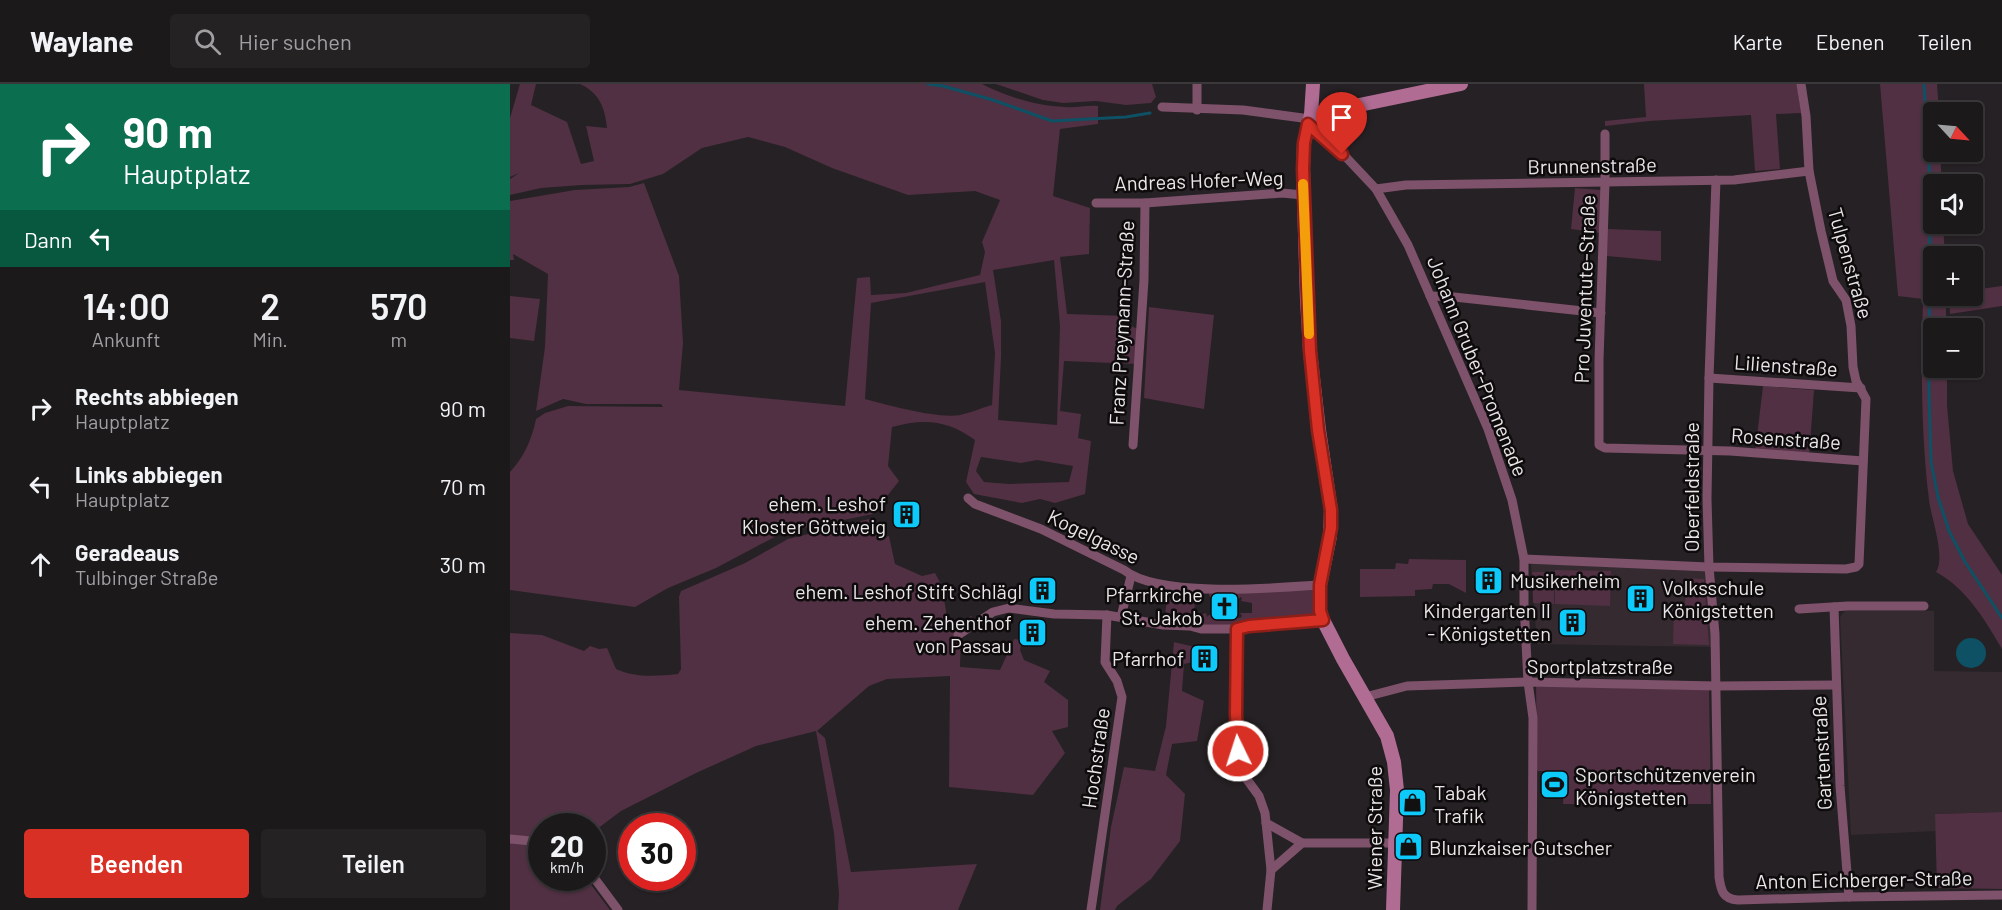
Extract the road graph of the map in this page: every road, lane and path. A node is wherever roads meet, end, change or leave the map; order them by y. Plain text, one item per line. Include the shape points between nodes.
1 (1197, 84) edge
2 (1313, 84) edge
3 (1461, 84) edge
4 (1801, 84) edge
5 (1162, 107) dead end
6 (1197, 110) junction
7 (1310, 120) junction
8 (1605, 134) dead end
9 (1809, 171) junction
10 (1716, 180) junction
11 (1605, 183) junction
12 (1376, 189) junction
13 (1303, 195) junction
14 (1096, 202) dead end
15 (1145, 203) junction
16 (1430, 297) junction
17 (1602, 313) junction
18 (1709, 378) junction
19 (1861, 388) junction
20 (1133, 445) dead end
21 (1599, 445) joint
22 (1707, 451) junction
23 (1863, 460) junction
24 (968, 498) dead end
25 (1524, 559) junction
26 (1709, 567) junction
27 (1131, 576) junction
28 (1320, 585) junction
29 (1924, 606) dead end
30 (1834, 607) junction
31 (1799, 609) dead end
32 (1107, 615) junction
33 (1121, 617) junction
34 (1323, 620) junction
35 (1237, 629) junction
36 (958, 635) dead end
37 (1528, 682) junction
38 (1835, 685) junction
39 (1716, 686) junction
40 (1365, 697) junction
41 (1266, 823) junction
42 (510, 839) edge
43 (528, 841) edge
44 (1302, 843) junction
45 (1395, 843) junction
46 (1271, 870) junction
47 (604, 891) edge
48 (2002, 895) edge
49 (1849, 897) junction
50 (1727, 899) joint
51 (618, 910) edge
52 (1091, 910) edge
53 (1267, 910) edge
54 (1394, 910) edge
55 (1532, 910) edge

1 - 6 street
2 - 7 main road
3 - 7 main road via 1361,103
4 - 9 street, Tulpenstraße
5 - 6 street
6 - 7 street via 1243,110
7 - 12 street, Johann Gruber-Promenade
7 - 13 main road via 1304,143
8 - 11 street, Pro Juventute-Straße
9 - 10 street, Brunnenstraße
9 - 19 street, Tulpenstraße via 1833,281 1846,300 1853,367
10 - 11 street, Brunnenstraße
10 - 18 street, Oberfeldstraße
11 - 12 street, Brunnenstraße via 1406,185
11 - 17 street, Pro Juventute-Straße
12 - 16 street, Johann Gruber-Promenade via 1408,245
13 - 15 street, Andreas Hofer-Weg via 1251,194
13 - 28 main road via 1310,351 1331,510
14 - 15 street, Andreas Hofer-Weg
15 - 20 street, Franz Preymann-Straße
16 - 17 street
16 - 25 street, Johann Gruber-Promenade via 1488,429 1512,500
17 - 21 street, Pro Juventute-Straße
18 - 19 street, Lilienstraße
18 - 22 street, Oberfeldstraße
19 - 23 street, Tulpenstraße via 1866,399
21 - 22 street, Rosenstraße
22 - 23 street, Rosenstraße
22 - 26 street, Oberfeldstraße
23 - 26 street, Tulpenstraße via 1860,559 1856,567
24 - 27 street, Kogelgasse via 1041,529
25 - 26 street
25 - 37 street, Johann Gruber-Promenade
26 - 39 street, Oberfeldstraße
27 - 28 street, Kogelgasse via 1183,587 1246,590
27 - 33 street
28 - 34 main road
29 - 30 street
30 - 31 street
30 - 38 street, Gartenstraße
32 - 33 street
32 - 36 street via 1009,608 993,612
32 - 52 street, Hochstraße via 1104,662 1122,697
33 - 35 street via 1201,629
34 - 35 street
34 - 40 main road, Wiener Straße
35 - 41 street via 1239,760 1246,780 1259,796
37 - 39 street, Sportplatzstraße
37 - 40 street, Sportplatzstraße via 1407,686
37 - 55 street, Johann Gruber-Promenade via 1533,718
38 - 39 street, Sportplatzstraße
38 - 49 street, Gartenstraße
39 - 50 street, Oberfeldstraße via 1719,877
40 - 45 main road, Wiener Straße via 1387,736 1395,762
41 - 44 street
41 - 46 street
42 - 43 street
44 - 45 street
44 - 46 street
45 - 54 main road, Wiener Straße
46 - 53 street
47 - 51 street
48 - 49 street, Anton Eichberger-Straße
49 - 50 street, Anton Eichberger-Straße

